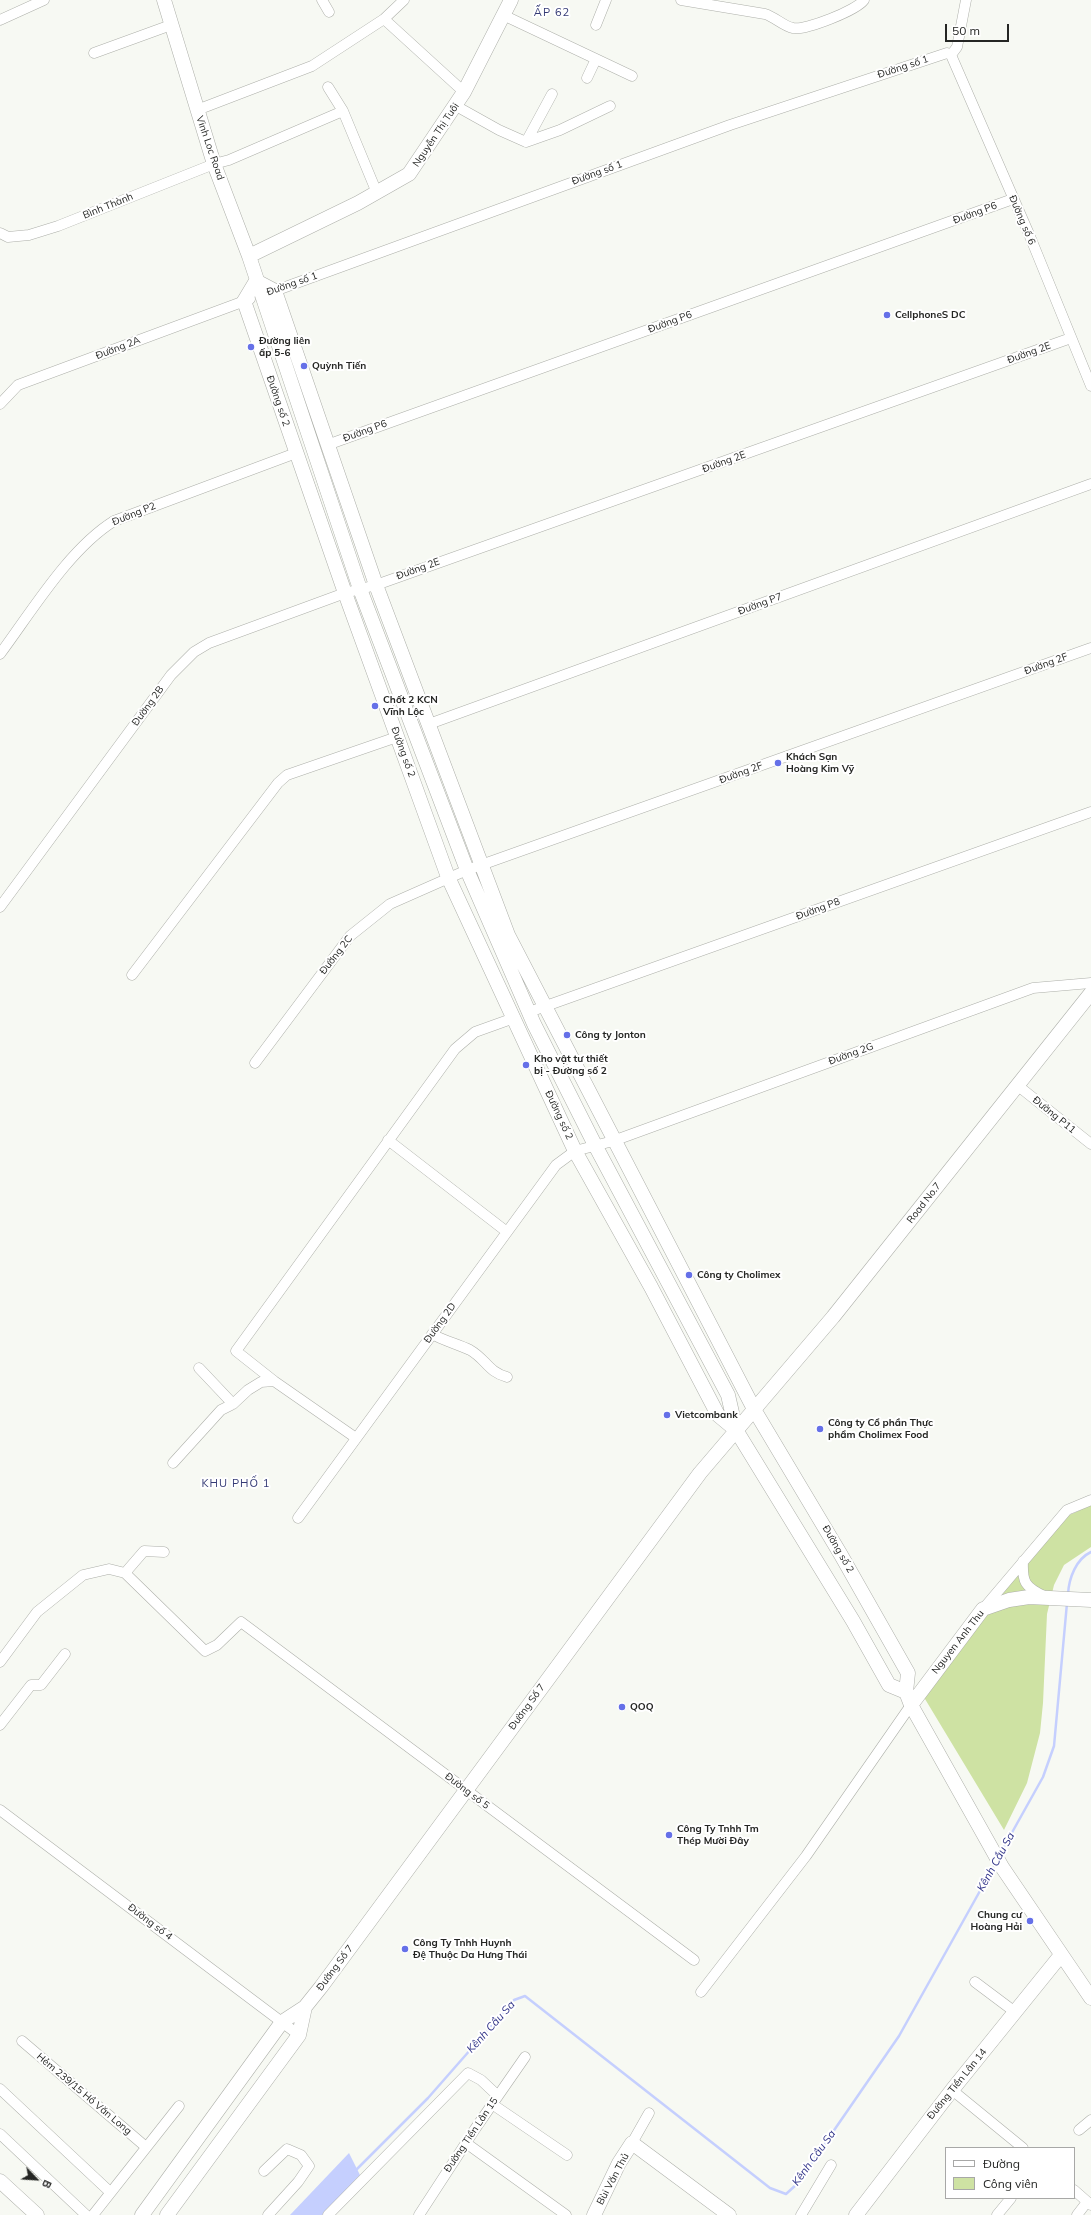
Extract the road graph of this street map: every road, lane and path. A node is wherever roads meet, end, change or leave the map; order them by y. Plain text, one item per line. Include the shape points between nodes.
1 (44, 0) edge
2 (164, 0) edge
3 (322, 0) edge
4 (404, 0) edge
5 (511, 0) edge
6 (606, 0) edge
7 (681, 0) edge
8 (864, 0) edge
9 (966, 0) edge
10 (329, 12) dead end
11 (503, 15) junction
12 (384, 19) junction
13 (0, 20) edge
14 (172, 25) junction
15 (596, 25) dead end
16 (94, 53) dead end
17 (951, 55) junction
18 (596, 59) junction
19 (632, 76) dead end
20 (587, 78) dead end
21 (328, 87) dead end
22 (464, 92) junction
23 (552, 94) dead end
24 (456, 106) junction
25 (610, 106) dead end
26 (197, 110) junction
27 (343, 111) junction
28 (526, 142) junction
29 (214, 164) junction
30 (377, 193) junction
31 (1013, 199) junction
32 (0, 233) edge
33 (249, 256) junction
34 (256, 281) junction
35 (268, 293) junction
36 (244, 301) junction
37 (1071, 338) junction
38 (1091, 386) edge
39 (0, 404) edge
40 (327, 445) junction
41 (296, 453) junction
42 (1091, 484) edge
43 (376, 585) junction
44 (360, 589) junction
45 (345, 593) junction
46 (1091, 648) edge
47 (0, 654) edge
48 (429, 724) junction
49 (397, 737) junction
50 (1091, 812) edge
51 (482, 865) junction
52 (467, 870) junction
53 (448, 877) junction
54 (0, 907) edge
55 (132, 975) dead end
56 (1091, 983) edge
57 (1091, 993) edge
58 (545, 1007) junction
59 (529, 1012) junction
60 (514, 1018) junction
61 (255, 1063) dead end
62 (1017, 1085) junction
63 (388, 1140) junction
64 (613, 1141) junction
65 (1091, 1144) edge
66 (595, 1145) junction
67 (575, 1151) junction
68 (507, 1232) junction
69 (432, 1334) junction
70 (199, 1368) dead end
71 (507, 1377) dead end
72 (274, 1381) junction
73 (728, 1395) junction
74 (233, 1404) junction
75 (755, 1411) junction
76 (736, 1430) junction
77 (356, 1438) junction
78 (173, 1463) dead end
79 (1091, 1500) edge
80 (298, 1518) dead end
81 (164, 1552) dead end
82 (1023, 1561) junction
83 (125, 1573) junction
84 (1008, 1580) junction
85 (1046, 1596) junction
86 (1019, 1598) junction
87 (1091, 1600) edge
88 (983, 1609) junction
89 (65, 1654) dead end
90 (0, 1662) edge
91 (908, 1699) junction
92 (0, 1726) edge
93 (466, 1790) junction
94 (0, 1810) edge
95 (1061, 1954) junction
96 (694, 1960) dead end
97 (975, 1982) dead end
98 (701, 1992) dead end
99 (1091, 1998) edge
100 (306, 2007) junction
101 (1014, 2012) junction
102 (282, 2022) junction
103 (299, 2035) junction
104 (22, 2041) dead end
105 (525, 2057) dead end
106 (0, 2089) edge
107 (952, 2090) junction
108 (495, 2100) junction
109 (179, 2106) dead end
110 (649, 2113) dead end
111 (1091, 2120) edge
112 (1079, 2130) dead end
113 (0, 2134) edge
114 (466, 2143) junction
115 (632, 2143) junction
116 (146, 2147) junction
117 (1022, 2147) edge
118 (567, 2155) dead end
119 (831, 2165) dead end
120 (264, 2171) dead end
121 (170, 2179) junction
122 (0, 2181) edge
123 (186, 2190) junction
124 (1075, 2191) edge
125 (110, 2192) junction
126 (1010, 2199) edge
127 (1089, 2203) edge
128 (36, 2215) edge
129 (86, 2215) edge
130 (92, 2215) edge
131 (142, 2215) edge
132 (167, 2215) edge
133 (268, 2215) edge
134 (328, 2215) edge
135 (420, 2215) edge
136 (566, 2215) edge
137 (594, 2215) edge
138 (729, 2215) edge
139 (801, 2215) edge
140 (856, 2215) edge
141 (997, 2215) edge
142 (1077, 2215) edge

1 - 13 street
2 - 14 main road, Vinh Loc Road
3 - 10 street
4 - 12 street
5 - 11 main road, Nguyễn Thị Tuôi
6 - 15 street
7 - 8 street via 773,16 792,28 805,27 854,9
9 - 17 street via 957,47
11 - 18 street
11 - 22 main road, Nguyễn Thị Tuôi
12 - 22 street
12 - 26 street via 312,66
14 - 16 street
14 - 26 main road, Vinh Loc Road
17 - 31 street, Đường số 6
17 - 35 street, Đường số 1 via 947,53 730,125
18 - 19 street
18 - 20 street
21 - 27 street
22 - 24 main road, Nguyễn Thị Tuôi
23 - 28 street
24 - 28 street
24 - 30 main road, Nguyễn Thị Tuôi via 409,174
25 - 28 street via 560,130
26 - 29 main road, Vinh Loc Road
27 - 29 street, Bình Thành via 229,160
27 - 30 street
29 - 32 street, Bình Thành via 58,226 29,235 8,237
29 - 33 main road, Vinh Loc Road
30 - 33 main road, Nguyễn Thị Tuôi
31 - 37 street, Đường số 6
31 - 40 street, Đường P6
33 - 34 main road, Vinh Loc Road
34 - 35 main road
34 - 36 main road
35 - 36 street, Đường số 1
35 - 40 main road, Đường số 2
35 - 44 main road, Đường số 2
36 - 39 street, Đường 2A via 18,385
36 - 41 main road, Đường số 2
37 - 38 street, Đường số 6
37 - 43 street, Đường 2E
40 - 43 main road, Đường số 2
41 - 45 main road, Đường số 2
41 - 47 street, Đường P2 via 114,521 103,528 77,550
42 - 48 street, Đường P7
43 - 44 street, Đường 2E
43 - 48 main road, Đường số 2
44 - 45 street, Đường 2B
44 - 52 main road, Đường số 2
45 - 49 main road, Đường số 2
45 - 54 street, Đường 2B via 209,643 194,652 171,675
46 - 51 street, Đường 2F
48 - 51 main road, Đường số 2
49 - 53 main road, Đường số 2
49 - 55 street via 287,775 278,783
50 - 58 street, Đường P8
51 - 52 street, Đường 2F
51 - 58 main road, Đường số 2 via 508,934
52 - 53 street, Đường 2C
52 - 59 main road, Đường số 2
53 - 60 main road, Đường số 2
53 - 61 street, Đường 2C via 390,904 350,936
56 - 64 street, Đường 2G via 1033,988
57 - 62 main road, Road No.7
58 - 59 street, Đường P8
58 - 64 main road, Đường số 2
59 - 66 main road, Đường số 2
60 - 63 street via 476,1032 455,1049
60 - 67 main road, Đường số 2
62 - 65 street, Đường P11
62 - 75 main road, Road No.7
63 - 68 street
63 - 72 street via 236,1351
64 - 66 street, Đường 2G
64 - 75 main road, Đường số 2
66 - 67 street, Đường 2D
66 - 73 main road, Đường số 2
67 - 68 street, Đường 2D via 556,1165
67 - 76 main road, Đường số 2 via 651,1287 718,1415
68 - 69 street, Đường 2D
69 - 71 street via 469,1350 493,1372
69 - 77 street, Đường 2D
70 - 74 street
72 - 74 street via 261,1382
72 - 77 street
73 - 75 main road, Đường số 2
73 - 76 main road, Đường số 2
74 - 78 street via 221,1410
75 - 76 main road, Đường Số 7
75 - 91 main road, Đường số 2 via 908,1673
76 - 91 main road, Đường số 2 via 853,1621 889,1686
76 - 93 main road, Đường Số 7 via 700,1473
77 - 80 street, Đường 2D
79 - 82 street via 1067,1510
81 - 83 street via 144,1551
82 - 84 street
82 - 85 street via 1022,1574 1025,1584 1033,1591
83 - 90 street via 109,1569 84,1575 37,1612
83 - 93 street, Đường số 5 via 205,1651 217,1645 241,1622
84 - 86 street via 1010,1591
84 - 88 street
85 - 86 main road, Nguyen Anh Thu
85 - 87 main road, Nguyen Anh Thu
86 - 88 main road, Nguyen Anh Thu
88 - 91 main road, Nguyen Anh Thu
89 - 92 street via 41,1685 30,1685
91 - 95 main road via 984,1838
91 - 98 street via 806,1856
93 - 96 street, Đường số 5
93 - 100 main road, Đường Số 7
94 - 102 street, Đường số 4
95 - 99 main road
95 - 101 main road, Đường Tiền Lân 14
97 - 101 street
100 - 102 main road, Đường Số 7
100 - 103 main road, Đường Số 7
101 - 107 main road, Đường Tiền Lân 14
102 - 103 street, Đường số 4
102 - 121 main road, Đường Số 7
103 - 123 main road, Đường Số 7
104 - 116 street, Hẻm 239/15 Hồ Văn Long
105 - 108 street, Đường Tiền Lân 15
106 - 125 street
107 - 117 street
107 - 140 main road, Đường Tiền Lân 14
108 - 114 street, Đường Tiền Lân 15
108 - 118 street
108 - 134 street via 481,2080 468,2073
109 - 116 street
110 - 115 street
111 - 112 street
113 - 129 street
114 - 135 street, Đường Tiền Lân 15
114 - 136 street
115 - 137 main road, Bùi Văn Thủ via 619,2163
115 - 138 main road
116 - 125 street
119 - 139 street
120 - 133 street via 287,2149 301,2155 309,2166
121 - 123 main road
121 - 131 main road, Đường Số 7
122 - 128 main road
123 - 132 main road, Đường Số 7
124 - 127 street
125 - 130 street
126 - 141 street
127 - 142 street

